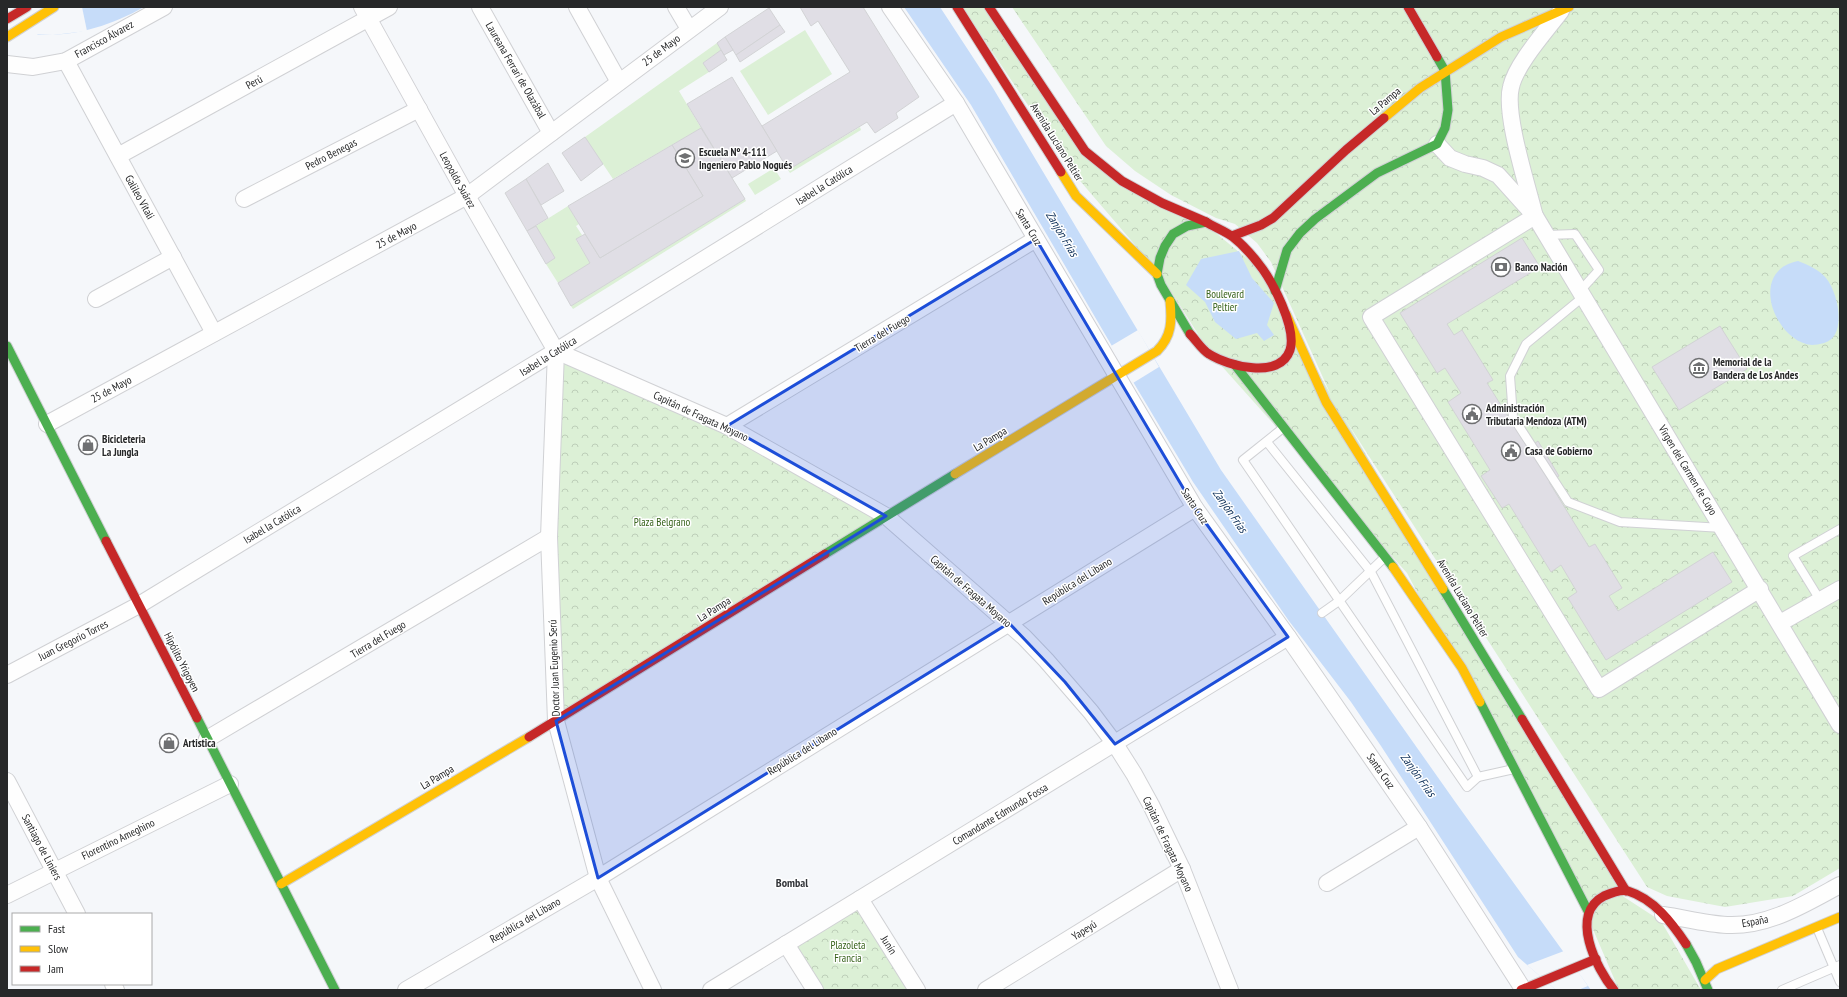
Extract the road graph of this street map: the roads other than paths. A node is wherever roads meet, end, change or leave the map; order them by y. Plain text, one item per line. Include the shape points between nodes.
1 (26, 7) edge
2 (36, 7) edge
3 (54, 7) edge
4 (164, 7) edge
5 (390, 7) edge
6 (480, 7) edge
7 (577, 7) edge
8 (676, 7) edge
9 (720, 7) edge
10 (890, 7) edge
11 (957, 7) edge
12 (989, 7) edge
13 (1408, 7) edge
14 (1566, 8) edge
15 (365, 13) edge
16 (42, 16) junction
17 (9, 17) edge
18 (689, 29) junction
19 (7, 37) edge
20 (66, 60) junction
21 (7, 64) edge
22 (1445, 71) junction
23 (619, 82) junction
24 (956, 103) junction
25 (419, 109) junction
26 (551, 133) junction
27 (1437, 144) junction
28 (118, 156) junction
29 (467, 196) junction
30 (244, 199) dead end
31 (1535, 216) junction
32 (1206, 222) junction
33 (1546, 235) junction
34 (1232, 236) junction
35 (1036, 239) junction
36 (173, 257) junction
37 (1158, 274) junction
38 (1275, 291) junction
39 (1582, 294) junction
40 (96, 299) dead end
41 (1170, 301) junction
42 (1286, 314) junction
43 (214, 333) junction
44 (7, 346) edge
45 (1174, 346) dead end
46 (1187, 346) dead end
47 (556, 351) junction
48 (1155, 353) junction
49 (1208, 354) junction
50 (11, 364) edge
51 (1235, 365) junction
52 (1121, 373) junction
53 (47, 424) junction
54 (727, 426) junction
55 (1283, 428) junction
56 (1267, 442) junction
57 (1196, 508) junction
58 (886, 516) junction
59 (1723, 528) junction
60 (1840, 529) edge
61 (549, 537) junction
62 (1386, 557) junction
63 (1371, 572) junction
64 (1760, 589) junction
65 (1840, 589) edge
66 (1820, 600) junction
67 (1339, 601) junction
68 (139, 605) junction
69 (1322, 613) dead end
70 (1009, 623) junction
71 (1780, 623) junction
72 (1288, 637) junction
73 (7, 675) edge
74 (556, 721) junction
75 (1840, 725) edge
76 (207, 739) junction
77 (1115, 744) junction
78 (1516, 769) junction
79 (1478, 777) junction
80 (7, 781) edge
81 (230, 784) junction
82 (1419, 827) junction
83 (1182, 869) junction
84 (54, 871) junction
85 (598, 878) junction
86 (1327, 883) dead end
87 (281, 884) junction
88 (1840, 885) edge
89 (1626, 891) junction
90 (7, 895) edge
91 (860, 899) junction
92 (1588, 911) junction
93 (76, 913) edge
94 (1663, 915) junction
95 (1840, 917) edge
96 (1817, 927) junction
97 (786, 944) junction
98 (1596, 959) junction
99 (1837, 967) edge
100 (1705, 980) junction
101 (1840, 982) edge
102 (1543, 984) edge
103 (1522, 989) edge
104 (335, 990) edge
105 (406, 990) edge
106 (653, 990) edge
107 (711, 990) edge
108 (815, 990) edge
109 (917, 990) edge
110 (986, 990) edge
111 (1230, 990) edge
112 (1614, 990) edge
113 (1708, 990) edge
114 (1782, 990) edge

1 - 17 street
2 - 16 street
3 - 16 street
4 - 20 street, Francisco Álvarez
5 - 15 street, Perú
6 - 26 street, Laureana Ferrari de Olazábal
7 - 23 street
8 - 18 street
9 - 18 street, 25 de Mayo
10 - 24 street, Santa Cruz
11 - 37 street, Avenida Luciano Peltier via 1076,196
12 - 32 street, Avenida Luciano Peltier via 1085,151 1122,181 1162,203
13 - 22 street
14 - 22 street, La Pampa via 1501,37
14 - 31 street, Virgen del Carmen de Cuyo via 1518,68 1510,88 1513,129
15 - 25 street, Leopoldo Suárez
15 - 28 street, Perú
16 - 19 street
18 - 23 street, 25 de Mayo
20 - 21 street, Francisco Álvarez via 33,67
20 - 28 street, Galileo Vitali
22 - 27 street via 1448,110 1445,128
22 - 34 street, La Pampa via 1420,88 1346,150 1273,218
23 - 26 street, 25 de Mayo
24 - 35 street, Santa Cruz
24 - 47 street, Isabel la Católica
25 - 29 street, Leopoldo Suárez
25 - 30 street, Pedro Benegas
26 - 29 street, 25 de Mayo
27 - 31 street, Virgen del Carmen de Cuyo via 1450,158 1498,175
27 - 38 street via 1377,173 1314,219 1288,250
28 - 36 street, Galileo Vitali
29 - 43 street, 25 de Mayo
29 - 47 street, Leopoldo Suárez
31 - 33 street, Virgen del Carmen de Cuyo
31 - 64 street via 1371,317 1599,689
32 - 34 street
32 - 37 street via 1188,226 1173,234 1160,258
33 - 39 street, Virgen del Carmen de Cuyo
33 - 39 lane via 1576,234 1599,270
34 - 38 street via 1259,264
35 - 52 street, Santa Cruz
35 - 54 street, Tierra del Fuego
36 - 40 street
36 - 43 street, Galileo Vitali
37 - 41 street
38 - 42 street
39 - 59 street, Virgen del Carmen de Cuyo
39 - 59 lane via 1526,344 1510,376 1513,417 1568,502 1620,522
41 - 48 street, La Pampa via 1170,337
41 - 49 street via 1187,330
42 - 51 street via 1292,341 1290,351 1282,361 1269,367 1253,369
42 - 89 street, Avenida Luciano Peltier via 1326,402 1423,556
43 - 53 street, 25 de Mayo
44 - 50 street, Hipólito Yrigoyen
45 - 48 street, La Pampa
46 - 49 street
47 - 54 street, Capitán de Fragata Moyano
47 - 61 street, Doctor Juan Eugenio Serú
47 - 68 street, Isabel la Católica
48 - 52 street, La Pampa
49 - 51 street
50 - 53 street, Hipólito Yrigoyen
51 - 55 street
52 - 57 street, Santa Cruz
52 - 58 street, La Pampa
53 - 68 street, Hipólito Yrigoyen
54 - 58 street, Capitán de Fragata Moyano
55 - 56 lane
55 - 62 street
56 - 63 lane
56 - 67 lane via 1243,460
57 - 70 street, República del Libano
57 - 72 street, Santa Cruz
58 - 70 street, Capitán de Fragata Moyano
58 - 74 street, La Pampa
59 - 64 street, Virgen del Carmen de Cuyo
60 - 66 lane via 1793,556
61 - 74 street, Doctor Juan Eugenio Serú
61 - 76 street, Tierra del Fuego
62 - 63 lane
62 - 78 street via 1462,668
63 - 67 lane
63 - 79 lane
64 - 71 street, Virgen del Carmen de Cuyo
65 - 66 street
66 - 71 street
67 - 69 lane
67 - 79 lane via 1467,787
68 - 73 street, Juan Gregorio Torres
68 - 76 street, Hipólito Yrigoyen
70 - 77 street, Capitán de Fragata Moyano via 1046,660
70 - 85 street, República del Libano
71 - 75 street, Virgen del Carmen de Cuyo
72 - 77 street, Comandante Edmundo Fossa
72 - 82 street, Santa Cruz
74 - 85 street, Doctor Juan Eugenio Serú
74 - 87 street, La Pampa
76 - 81 street, Hipólito Yrigoyen
77 - 83 street, Capitán de Fragata Moyano via 1151,805
77 - 91 street, Comandante Edmundo Fossa
78 - 79 lane
78 - 92 street
80 - 84 street, Santiago de Liniers
81 - 84 street, Florentino Ameghino
81 - 87 street, Hipólito Yrigoyen
82 - 86 street
82 - 103 street, Santa Cruz
83 - 110 street, Yapeyú
83 - 111 street, Capitán de Fragata Moyano
84 - 90 street, Florentino Ameghino
84 - 93 street, Santiago de Liniers
85 - 105 street, República del Libano
85 - 106 street, Doctor Juan Eugenio Serú
87 - 104 street, Hipólito Yrigoyen
88 - 94 street, España via 1766,920 1727,925
89 - 92 street via 1610,893 1594,902
89 - 94 street via 1646,901
91 - 97 street, Comandante Edmundo Fossa
91 - 109 street, Junín
92 - 98 street via 1587,928
94 - 100 street via 1684,940
95 - 96 street
96 - 99 lane
96 - 100 street via 1717,969
97 - 107 street, Comandante Edmundo Fossa
97 - 108 street
98 - 102 street
98 - 112 street
99 - 101 lane
99 - 114 lane
100 - 113 street
102 - 103 street

